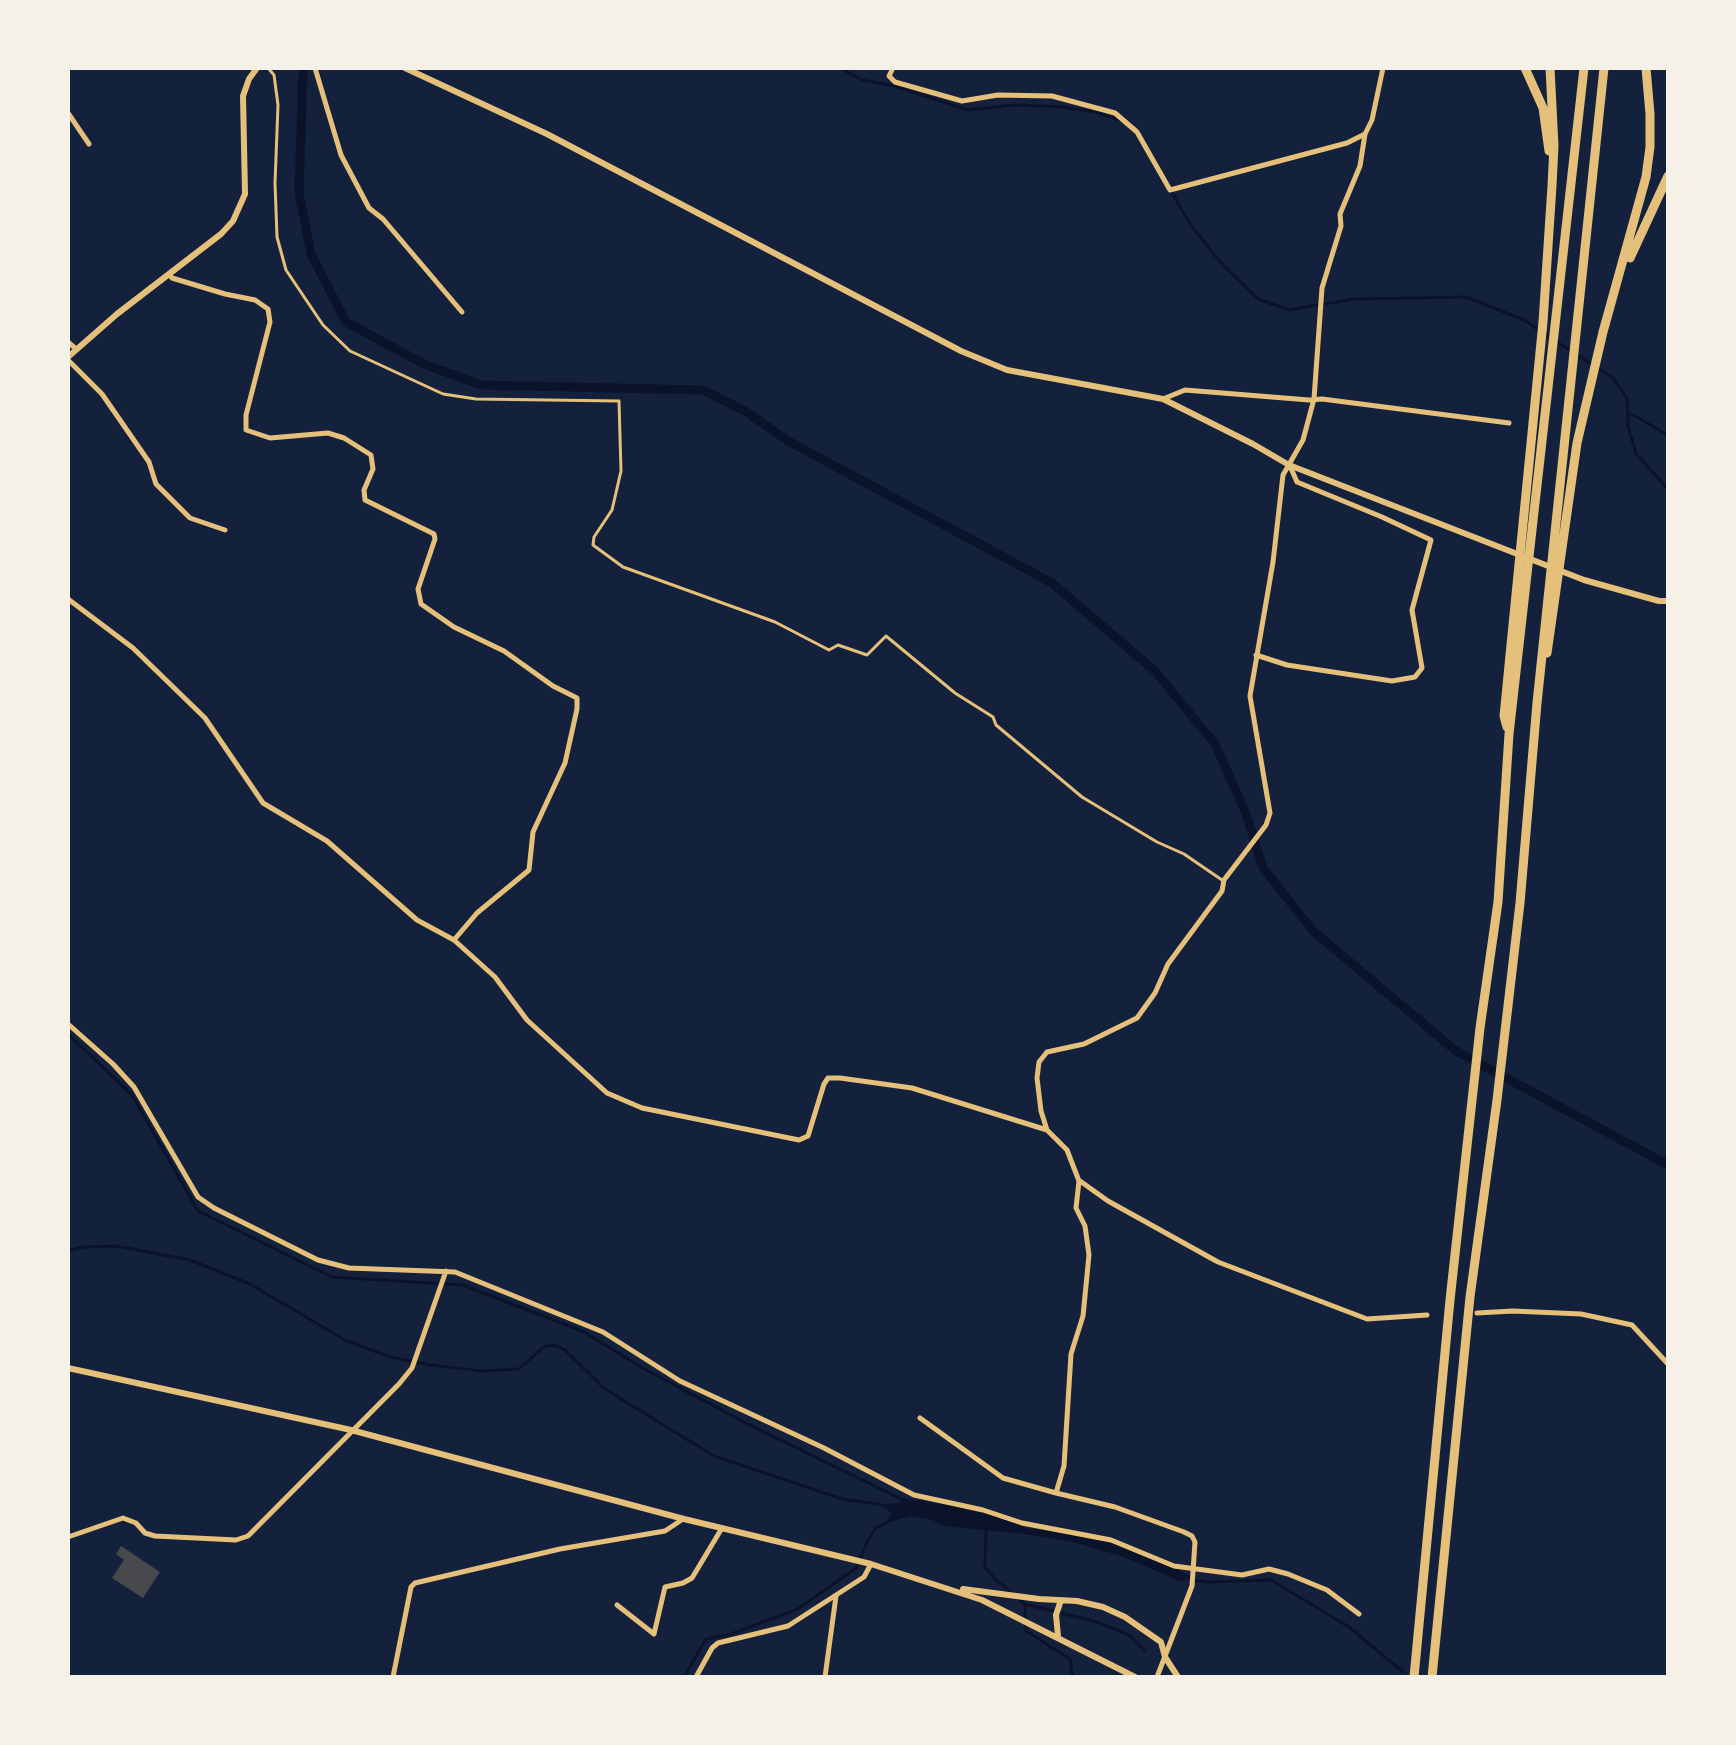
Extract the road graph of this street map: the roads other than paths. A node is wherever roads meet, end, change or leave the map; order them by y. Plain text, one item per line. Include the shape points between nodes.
1 (257, 68) edge
2 (268, 68) edge
3 (315, 68) edge
4 (405, 68) edge
5 (893, 68) edge
6 (1383, 68) edge
7 (1525, 68) edge
8 (1550, 68) edge
9 (1584, 68) edge
10 (1604, 68) edge
11 (1646, 68) edge
12 (68, 113) edge
13 (1365, 134) junction
14 (89, 144) dead end
15 (1668, 176) edge
16 (1552, 186) junction
17 (1629, 253) junction
18 (169, 274) junction
19 (462, 312) dead end
20 (68, 342) edge
21 (76, 349) junction
22 (68, 358) edge
23 (1163, 399) junction
24 (1314, 399) junction
25 (1509, 423) dead end
26 (1289, 465) junction
27 (225, 530) dead end
28 (68, 599) edge
29 (1668, 601) edge
30 (1256, 655) junction
31 (1537, 703) junction
32 (1509, 734) junction
33 (1224, 880) junction
34 (454, 940) junction
35 (68, 1024) edge
36 (1047, 1130) junction
37 (1079, 1181) junction
38 (446, 1271) junction
39 (1477, 1313) dead end
40 (1427, 1315) dead end
41 (1668, 1364) edge
42 (68, 1368) edge
43 (920, 1418) dead end
44 (351, 1430) junction
45 (1056, 1493) junction
46 (684, 1519) junction
47 (722, 1528) junction
48 (68, 1537) edge
49 (868, 1563) junction
50 (1193, 1572) junction
51 (951, 1588) junction
52 (836, 1595) junction
53 (1060, 1603) junction
54 (617, 1605) dead end
55 (1359, 1614) dead end
56 (1058, 1636) junction
57 (1165, 1657) junction
58 (699, 1676) edge
59 (393, 1677) edge
60 (825, 1677) edge
61 (1135, 1677) edge
62 (1157, 1677) edge
63 (1180, 1677) edge
64 (1414, 1677) edge
65 (1432, 1677) edge

1 - 18 street via 243,96 241,207 227,228
2 - 33 lane via 278,105 277,237 286,270 323,325 350,351 443,394 619,401 621,471 612,510 593,545 623,567 775,622 829,650 838,645 867,655 886,636 993,717 1082,797
3 - 19 street via 341,155 369,208
4 - 23 street via 547,134 961,351 1007,370
5 - 13 street via 889,76 895,82 962,101 1052,96 1115,113 1137,132 1170,190 1317,152
6 - 13 street
7 - 16 highway via 1543,108
8 - 16 highway
9 - 32 highway
10 - 31 highway
11 - 17 highway via 1650,147
12 - 14 street
13 - 24 street via 1319,303
15 - 17 highway
16 - 32 highway via 1504,716
17 - 31 highway via 1603,332 1577,443
18 - 21 street
18 - 34 street via 255,300 268,309 270,322 246,430 270,438 328,433 371,455 365,500 435,536 418,589 421,604 577,698 565,763 533,832 529,870 477,913
20 - 21 street
21 - 22 street
22 - 27 street via 102,394 149,462 156,484 190,518
23 - 24 street via 1185,390
23 - 26 street
24 - 25 street
24 - 26 street via 1303,440
26 - 29 street via 1584,580
26 - 30 street via 1283,475
26 - 30 street via 1297,482 1431,540 1412,610 1422,668 1415,677 1392,681 1287,665
28 - 34 street via 125,641 205,718 263,803 327,841 417,920
30 - 33 street via 1250,696 1270,813
31 - 65 highway via 1520,903 1470,1297
32 - 64 highway via 1498,902 1480,1028
33 - 36 street via 1222,891 1188,933 1137,1018 1084,1044 1047,1052 1039,1062
34 - 36 street via 577,1067 607,1093 642,1108 799,1140 808,1136 824,1084 828,1078 840,1078 912,1088
35 - 38 street via 134,1087 194,1192 214,1208 328,1264
36 - 37 street via 1067,1150
37 - 40 street via 1187,1247 1308,1297 1367,1319
37 - 45 street via 1076,1208 1089,1255 1083,1316 1071,1354 1065,1452
38 - 44 street via 413,1366
38 - 50 street via 603,1332 680,1381 914,1495 1111,1540
39 - 41 street via 1581,1314 1632,1325
42 - 44 street
43 - 45 street via 1003,1478
44 - 46 street
44 - 48 street via 244,1538 149,1535 123,1518
45 - 50 street via 1115,1507 1192,1536
46 - 47 street
46 - 59 street via 665,1531 415,1583
47 - 49 street
47 - 54 street via 692,1578 665,1587 654,1634
49 - 51 street
49 - 52 street via 864,1577
50 - 55 street via 1242,1575 1269,1569 1327,1590
50 - 57 street
51 - 53 street
51 - 56 street
52 - 58 street via 788,1626 718,1643
52 - 60 street
53 - 56 street
53 - 57 street via 1103,1607 1125,1617 1161,1642
56 - 61 street
57 - 62 street
57 - 63 street

